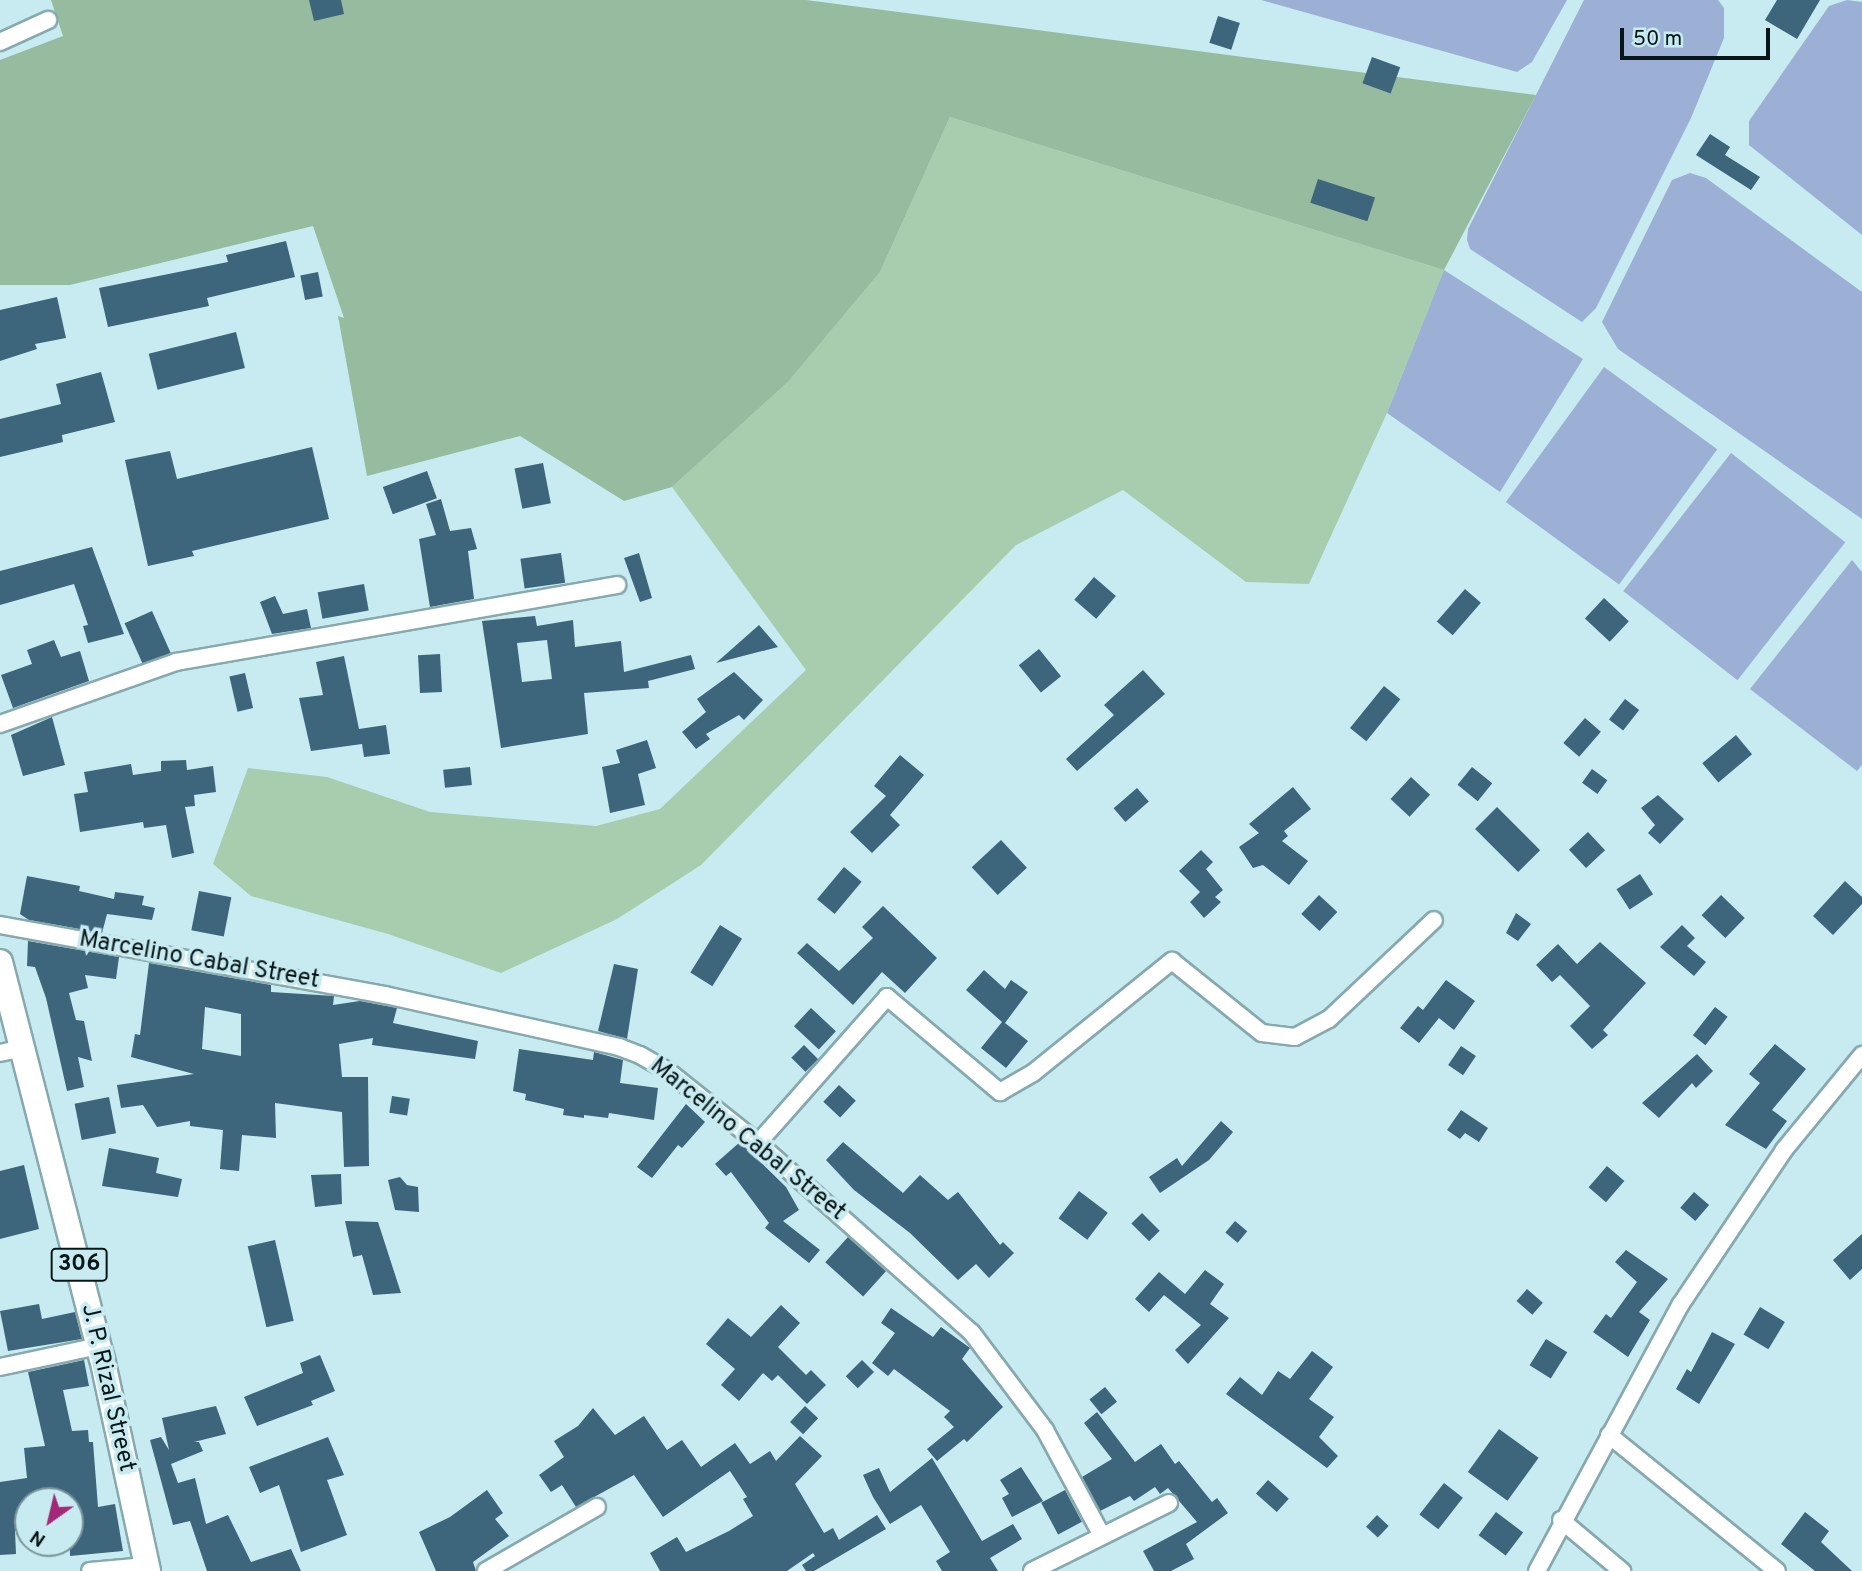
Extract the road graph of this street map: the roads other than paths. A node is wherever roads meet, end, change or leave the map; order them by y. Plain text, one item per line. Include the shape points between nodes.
1 (48, 20) dead end
2 (0, 42) edge
3 (617, 585) dead end
4 (0, 724) edge
5 (1434, 920) dead end
6 (0, 925) edge
7 (0, 962) edge
8 (24, 1048) junction
9 (0, 1053) edge
10 (1862, 1055) edge
11 (758, 1143) junction
12 (99, 1346) junction
13 (0, 1367) edge
14 (1609, 1435) junction
15 (1169, 1503) dead end
16 (597, 1507) dead end
17 (1562, 1520) junction
18 (1102, 1536) junction
19 (147, 1569) edge
20 (90, 1571) edge
21 (486, 1571) edge
22 (1032, 1571) edge
23 (1537, 1571) edge
24 (1622, 1571) edge
25 (1777, 1571) edge

1 - 2 street
3 - 4 street via 176,662
5 - 11 street via 1329,1018 1295,1037 1262,1033 1172,961 1032,1073 1000,1092 887,997
6 - 11 street, Marcelino Cabal Street via 385,995 620,1047 668,1072
7 - 8 main road, J. P. Rizal Street / 306
8 - 9 street
8 - 12 main road, J. P. Rizal Street / 306
10 - 14 street via 1784,1150 1739,1214 1681,1304
11 - 18 street, Marcelino Cabal Street via 972,1333 1045,1430
12 - 13 street
12 - 19 main road, J. P. Rizal Street / 306
14 - 17 street
14 - 25 street
15 - 18 street
16 - 21 street
17 - 23 street
17 - 24 street
18 - 22 street
19 - 20 street

